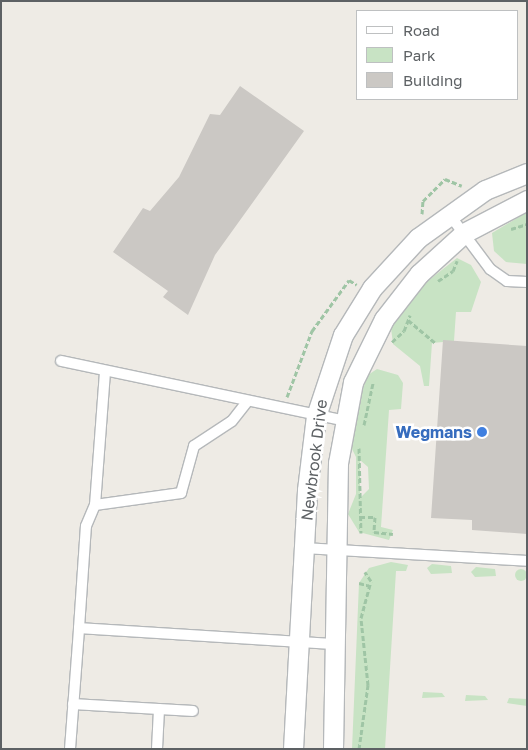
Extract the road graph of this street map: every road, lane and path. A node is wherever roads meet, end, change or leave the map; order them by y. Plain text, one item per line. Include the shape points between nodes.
1 (527, 172) edge
2 (527, 200) edge
3 (450, 214) junction
4 (464, 233) junction
5 (527, 282) edge
6 (412, 309) dead end
7 (404, 318) dead end
8 (408, 321) junction
9 (392, 342) dead end
10 (435, 342) dead end
11 (61, 361) dead end
12 (106, 371) junction
13 (375, 377) dead end
14 (248, 402) junction
15 (316, 416) junction
16 (342, 420) junction
17 (362, 429) dead end
18 (359, 441) dead end
19 (95, 505) junction
20 (360, 517) junction
21 (361, 533) dead end
22 (393, 534) dead end
23 (304, 548) junction
24 (336, 550) junction
25 (527, 561) edge
26 (365, 572) dead end
27 (359, 583) dead end
28 (370, 586) junction
29 (79, 628) junction
30 (299, 641) junction
31 (336, 644) junction
32 (74, 704) junction
33 (159, 709) junction
34 (193, 711) dead end
35 (70, 749) edge
36 (157, 749) edge
37 (293, 749) edge
38 (333, 749) edge
39 (359, 749) edge

1 - 3 street, Newbrook Drive via 486,190
2 - 4 street, Newbrook Drive
3 - 4 lane
3 - 15 street, Newbrook Drive via 418,238 372,288 344,335
4 - 5 lane via 498,276
4 - 16 street, Newbrook Drive via 419,274 384,319 353,382
6 - 8 path
7 - 8 path
8 - 9 path
8 - 10 path
11 - 12 lane
12 - 14 lane
12 - 19 lane
13 - 17 path
14 - 15 lane
14 - 19 lane via 232,421 194,446 181,493
15 - 16 lane
15 - 23 street, Newbrook Drive
16 - 24 street, Newbrook Drive
18 - 20 path
19 - 29 lane via 86,526
20 - 21 path
20 - 22 path via 375,517 374,532
23 - 24 lane
23 - 30 street, Newbrook Drive
24 - 25 lane
24 - 31 street, Newbrook Drive
26 - 28 path
27 - 28 path
28 - 39 path via 361,618 368,685
29 - 30 lane
29 - 32 lane
30 - 31 lane
30 - 37 street, Newbrook Drive
31 - 38 street, Newbrook Drive
32 - 33 lane
32 - 35 lane
33 - 34 lane
33 - 36 lane

